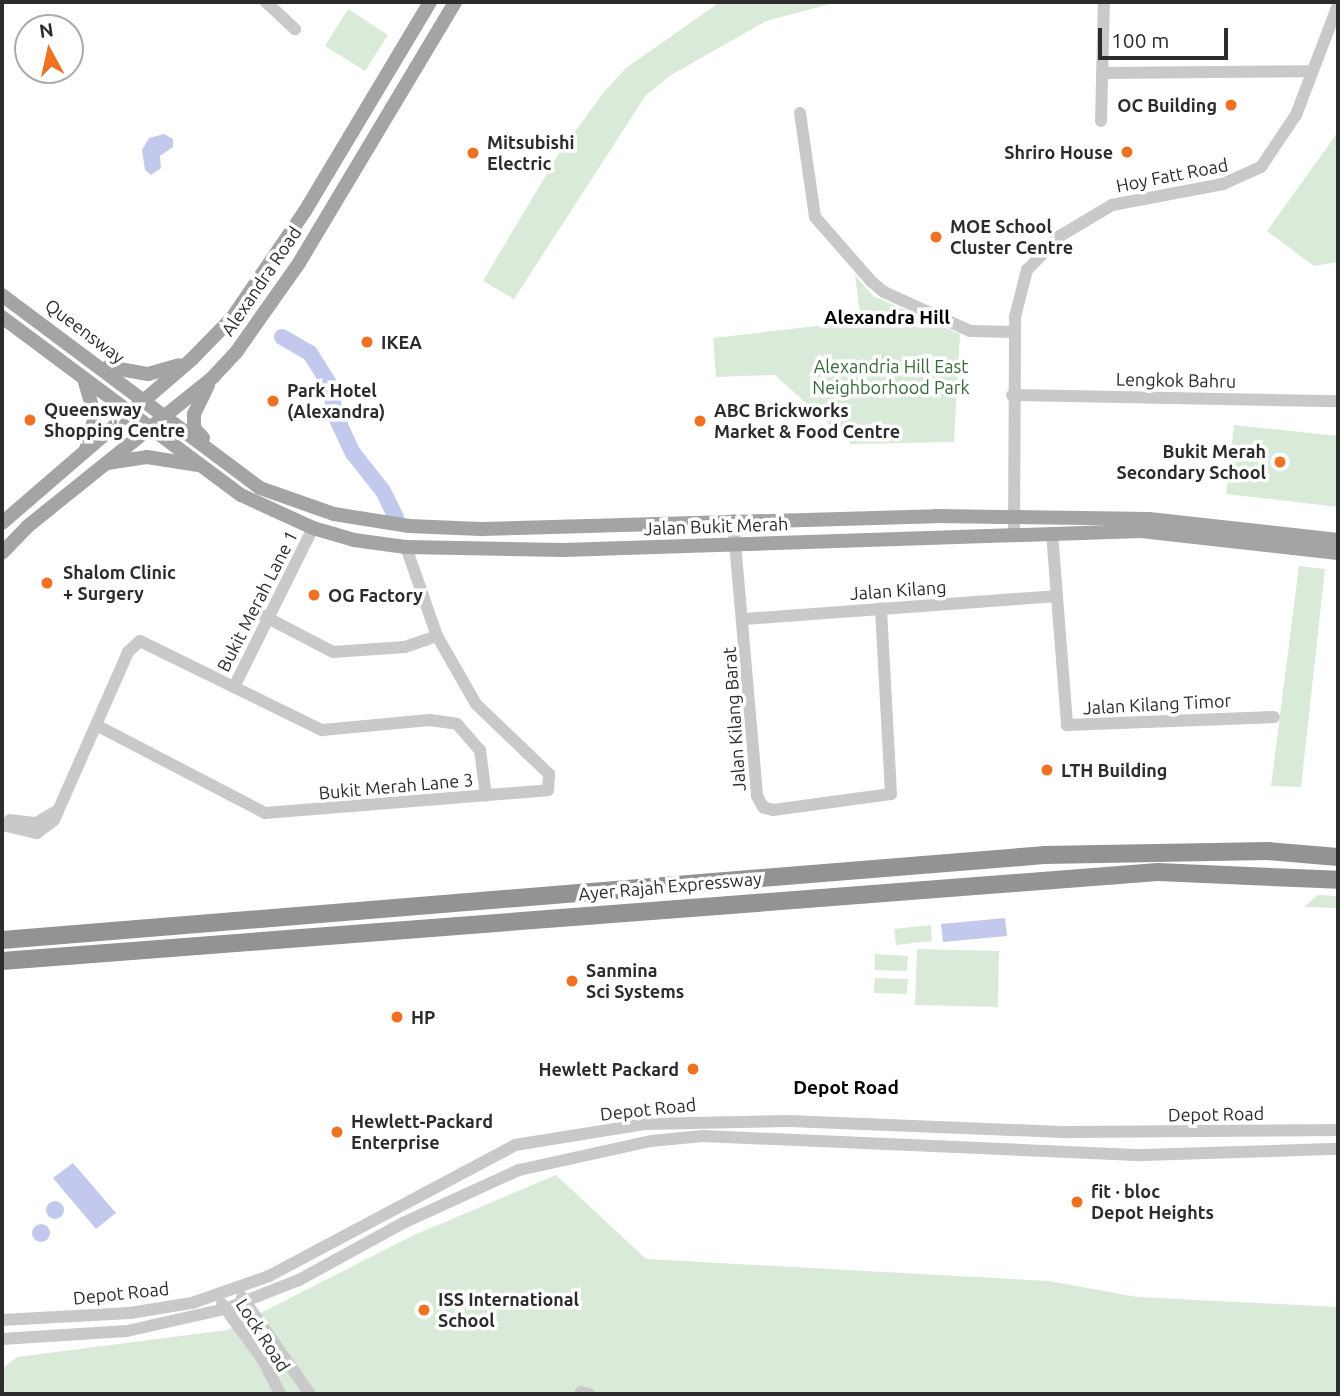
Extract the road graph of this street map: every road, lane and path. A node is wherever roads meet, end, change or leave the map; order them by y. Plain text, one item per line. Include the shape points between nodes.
1 (266, 2) edge
2 (430, 2) edge
3 (455, 2) edge
4 (1104, 2) edge
5 (1338, 5) edge
6 (295, 29) dead end
7 (1311, 71) junction
8 (1102, 73) junction
9 (800, 113) dead end
10 (1101, 121) dead end
11 (2, 295) edge
12 (2, 317) edge
13 (232, 317) junction
14 (258, 324) junction
15 (1015, 332) junction
16 (193, 358) junction
17 (99, 365) junction
18 (213, 377) junction
19 (83, 378) junction
20 (1012, 395) junction
21 (144, 399) junction
22 (1338, 401) edge
23 (164, 414) junction
24 (128, 415) junction
25 (148, 429) junction
26 (216, 452) junction
27 (84, 454) junction
28 (106, 464) junction
29 (204, 466) junction
30 (1014, 517) junction
31 (824, 519) junction
32 (733, 520) junction
33 (2, 523) edge
34 (308, 526) junction
35 (510, 528) junction
36 (1052, 533) junction
37 (1014, 534) junction
38 (850, 540) junction
39 (1338, 540) edge
40 (735, 544) junction
41 (406, 547) junction
42 (510, 550) junction
43 (2, 553) edge
44 (1338, 553) edge
45 (1055, 596) junction
46 (881, 608) junction
47 (266, 617) junction
48 (744, 619) junction
49 (438, 636) junction
50 (232, 686) junction
51 (1275, 717) dead end
52 (98, 726) junction
53 (486, 796) junction
54 (55, 812) junction
55 (2, 817) edge
56 (2, 825) edge
57 (1338, 857) edge
58 (1338, 880) edge
59 (2, 940) edge
60 (2, 961) edge
61 (1338, 1130) edge
62 (1142, 1132) junction
63 (1338, 1149) edge
64 (1142, 1155) junction
65 (237, 1288) junction
66 (217, 1295) junction
67 (245, 1301) junction
68 (225, 1309) junction
69 (2, 1321) edge
70 (2, 1339) edge
71 (280, 1394) edge
72 (310, 1394) edge

1 - 6 street
2 - 13 main road, Alexandra Road via 305,211
3 - 14 main road, Alexandra Road
4 - 8 street
5 - 7 street, Hoy Fatt Road
7 - 8 street
7 - 15 street, Hoy Fatt Road via 1282,139 1251,174 1112,205 1047,247 1022,284
8 - 10 street
9 - 15 street via 815,217 872,282 884,292 970,331
11 - 17 main road, Queensway
12 - 19 main road
13 - 14 main road via 240,328
13 - 16 main road, Alexandra Road
14 - 18 main road, Alexandra Road
15 - 20 street, Hoy Fatt Road
16 - 17 main road via 170,370 148,374
16 - 21 main road, Alexandra Road
17 - 21 main road, Queensway
18 - 23 main road, Alexandra Road
18 - 26 main road via 200,397 194,428
19 - 24 main road
19 - 27 main road via 95,416
20 - 22 street, Lengkok Bahru
20 - 30 street, Hoy Fatt Road
21 - 23 main road, Jalan Bukit Merah
21 - 24 main road, Alexandra Road
23 - 25 main road, Alexandra Road
23 - 26 main road, Jalan Bukit Merah
24 - 25 main road, Jalan Bukit Merah
24 - 27 main road, Alexandra Road
25 - 28 main road, Alexandra Road
25 - 29 main road, Jalan Bukit Merah
26 - 35 main road, Jalan Bukit Merah via 261,488 308,508 409,526
27 - 33 main road, Alexandra Road
28 - 29 main road via 147,457
28 - 43 main road, Alexandra Road
29 - 34 main road, Jalan Bukit Merah via 241,495
30 - 31 main road, Jalan Bukit Merah
30 - 37 street, Hoy Fatt Road
30 - 39 main road, Jalan Bukit Merah via 1149,519
31 - 32 main road, Jalan Bukit Merah
31 - 38 main road via 845,524
32 - 35 main road, Jalan Bukit Merah
32 - 40 street, Jalan Kilang Barat
34 - 41 main road, Jalan Bukit Merah
34 - 47 street, Bukit Merah Lane 1
35 - 42 main road
36 - 37 main road, Jalan Bukit Merah
36 - 44 main road, Jalan Bukit Merah via 1184,534
36 - 45 street, Jalan Kilang Timor
37 - 38 main road, Jalan Bukit Merah
38 - 40 main road, Jalan Bukit Merah
40 - 42 main road, Jalan Bukit Merah
40 - 48 street, Jalan Kilang Barat
41 - 42 main road, Jalan Bukit Merah
41 - 49 street
45 - 46 street, Jalan Kilang
45 - 51 street, Jalan Kilang Timor via 1067,725
46 - 48 street, Jalan Kilang
46 - 48 street, Jalan Kilang Barat via 891,794 785,809 763,807 757,796
47 - 49 street via 333,652 405,647
47 - 50 street, Bukit Merah Lane 1
49 - 53 street via 476,704 551,777 548,790
50 - 52 street, Bukit Merah Lane 1 via 140,641 128,652
50 - 53 street, Bukit Merah Lane 3 via 322,730 430,720 457,724 480,750
52 - 53 street, Bukit Merah Lane 3 via 265,813
52 - 54 street, Bukit Merah Lane 1
54 - 55 street via 36,823
54 - 56 street, Bukit Merah Lane 1 via 52,823 37,833
57 - 59 highway, Ayer Rajah Expressway via 1243,851 1044,855
58 - 60 highway, Ayer Rajah Expressway via 1158,872
61 - 62 street, Depot Road
62 - 64 street
62 - 65 street, Depot Road via 698,1120 515,1145 269,1276
63 - 64 street, Depot Road
64 - 67 street, Depot Road via 703,1136 651,1141 519,1170 403,1223 299,1280
65 - 66 street, Depot Road
65 - 67 street
66 - 68 street, Lock Road
66 - 69 street, Depot Road via 130,1313
67 - 68 street, Depot Road
67 - 72 street
68 - 70 street, Depot Road via 127,1331
68 - 71 street, Lock Road via 263,1360

